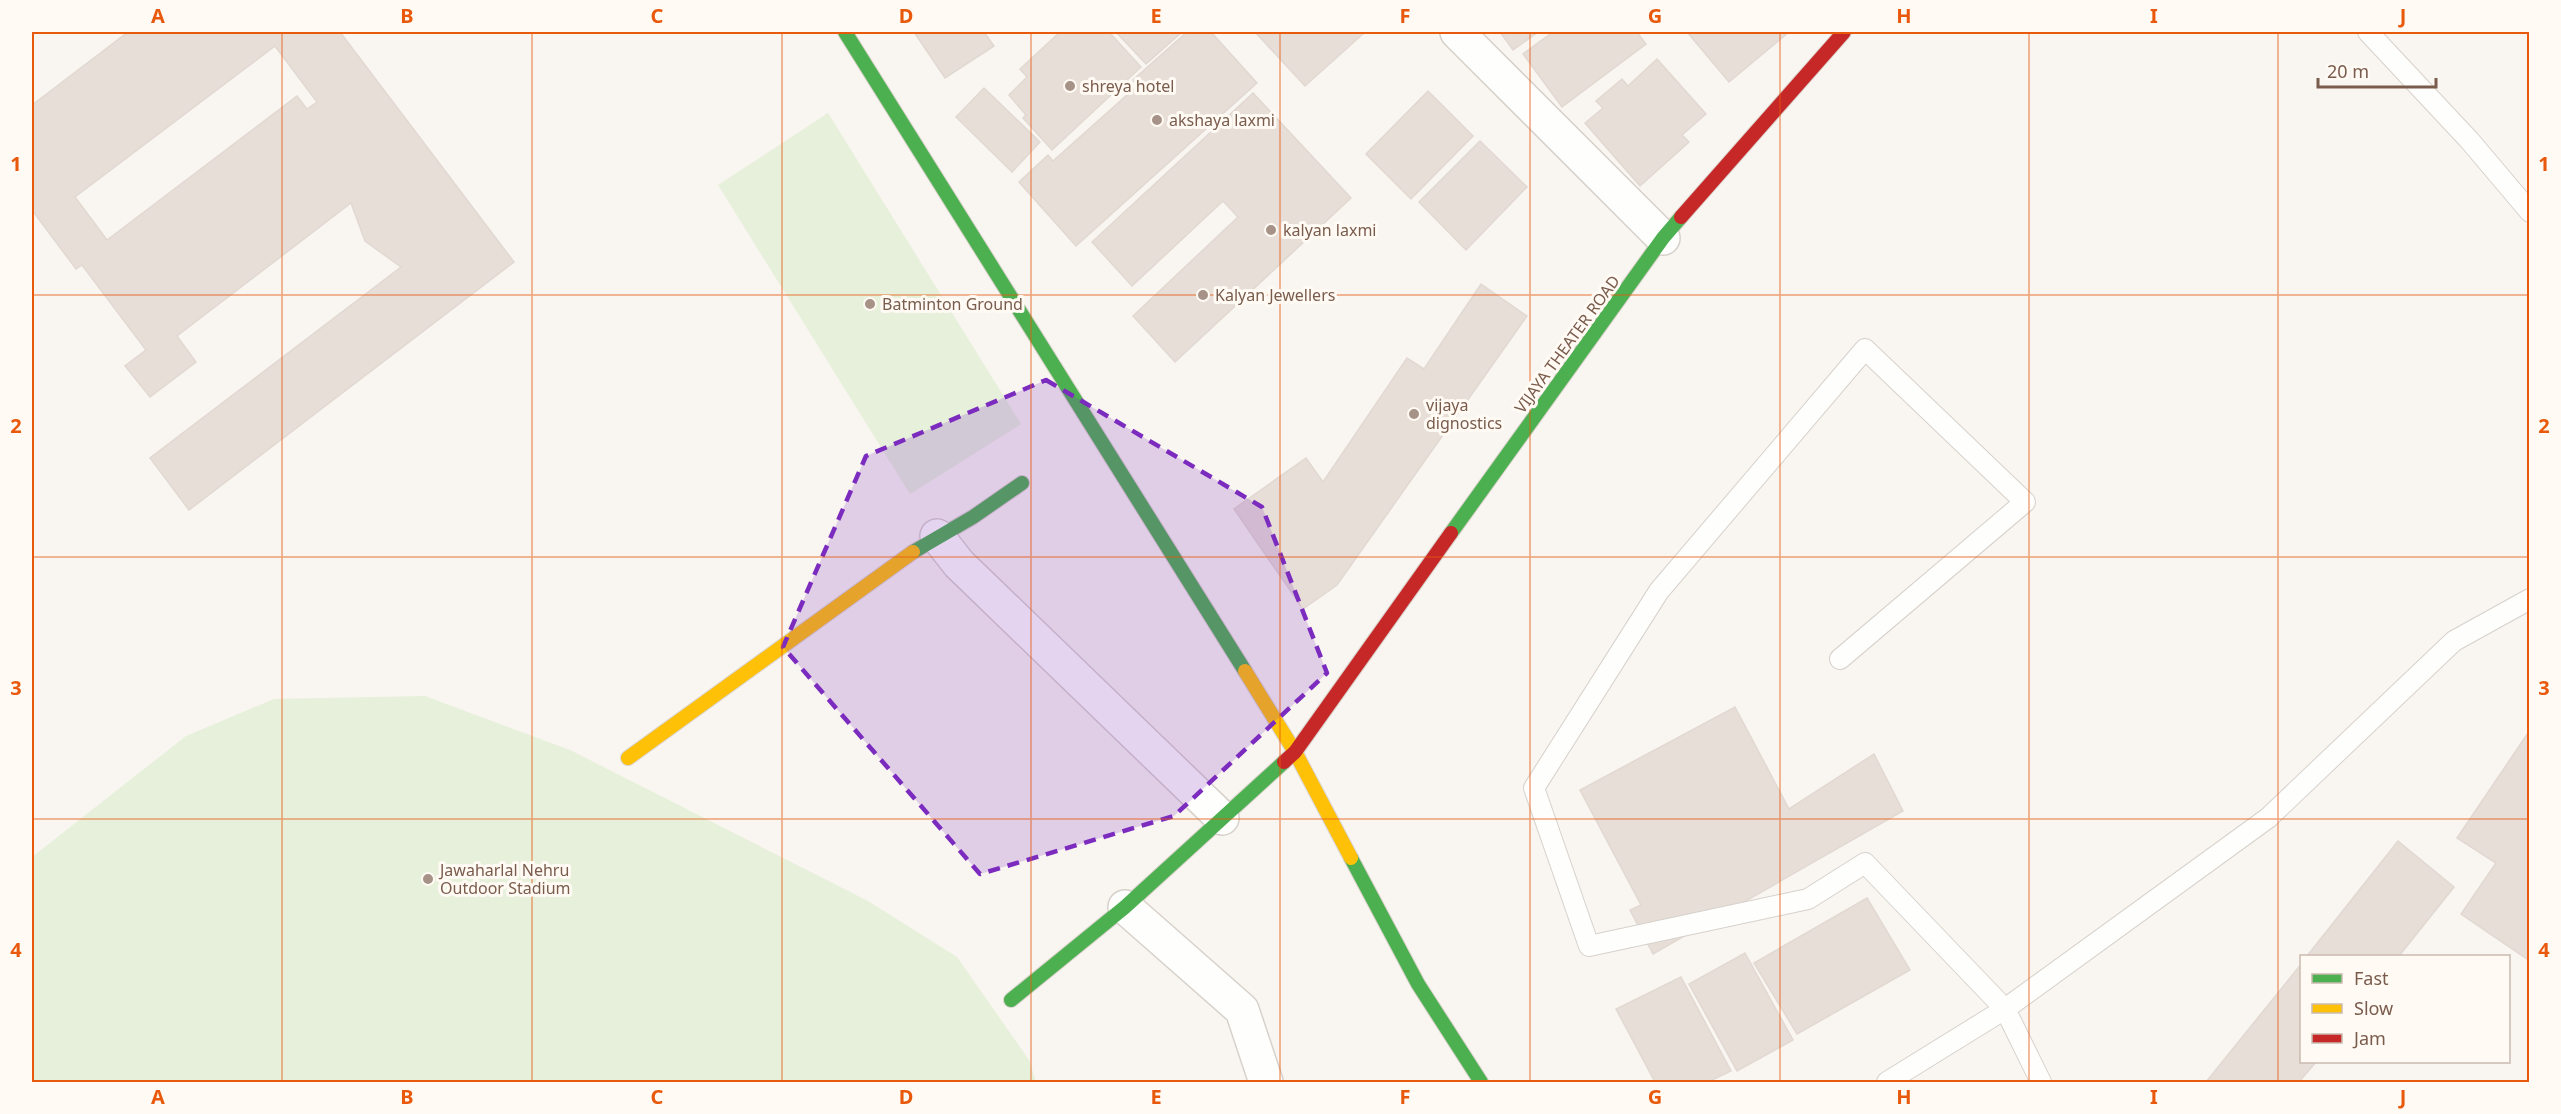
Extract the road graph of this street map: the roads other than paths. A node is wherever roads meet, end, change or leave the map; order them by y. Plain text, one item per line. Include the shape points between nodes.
1 (845, 32) edge
2 (1457, 32) edge
3 (1844, 32) edge
4 (2368, 32) edge
5 (2529, 212) edge
6 (1663, 238) junction
7 (1022, 483) dead end
8 (937, 536) junction
9 (2529, 599) edge
10 (1840, 659) dead end
11 (1295, 752) junction
12 (628, 758) dead end
13 (1222, 818) junction
14 (1125, 907) junction
15 (1011, 1000) dead end
16 (2005, 1009) junction
17 (1266, 1083) edge
18 (1482, 1083) edge
19 (1887, 1083) edge
20 (2041, 1083) edge

1 - 11 street
2 - 6 street
3 - 6 street, VIJAYA THEATER ROAD
4 - 5 lane via 2470,141
6 - 11 street, VIJAYA THEATER ROAD
7 - 8 street
8 - 12 street
8 - 13 street via 959,564
9 - 16 lane via 2454,641 2268,818
10 - 16 lane via 2025,502 1865,349 1659,591 1534,788 1589,946 1808,899 1865,863
11 - 13 street, VIJAYA THEATER ROAD
11 - 18 street via 1418,984
13 - 14 street, VIJAYA THEATER ROAD
14 - 15 street, VIJAYA THEATER ROAD
14 - 17 street via 1242,1010
16 - 19 lane
16 - 20 lane

